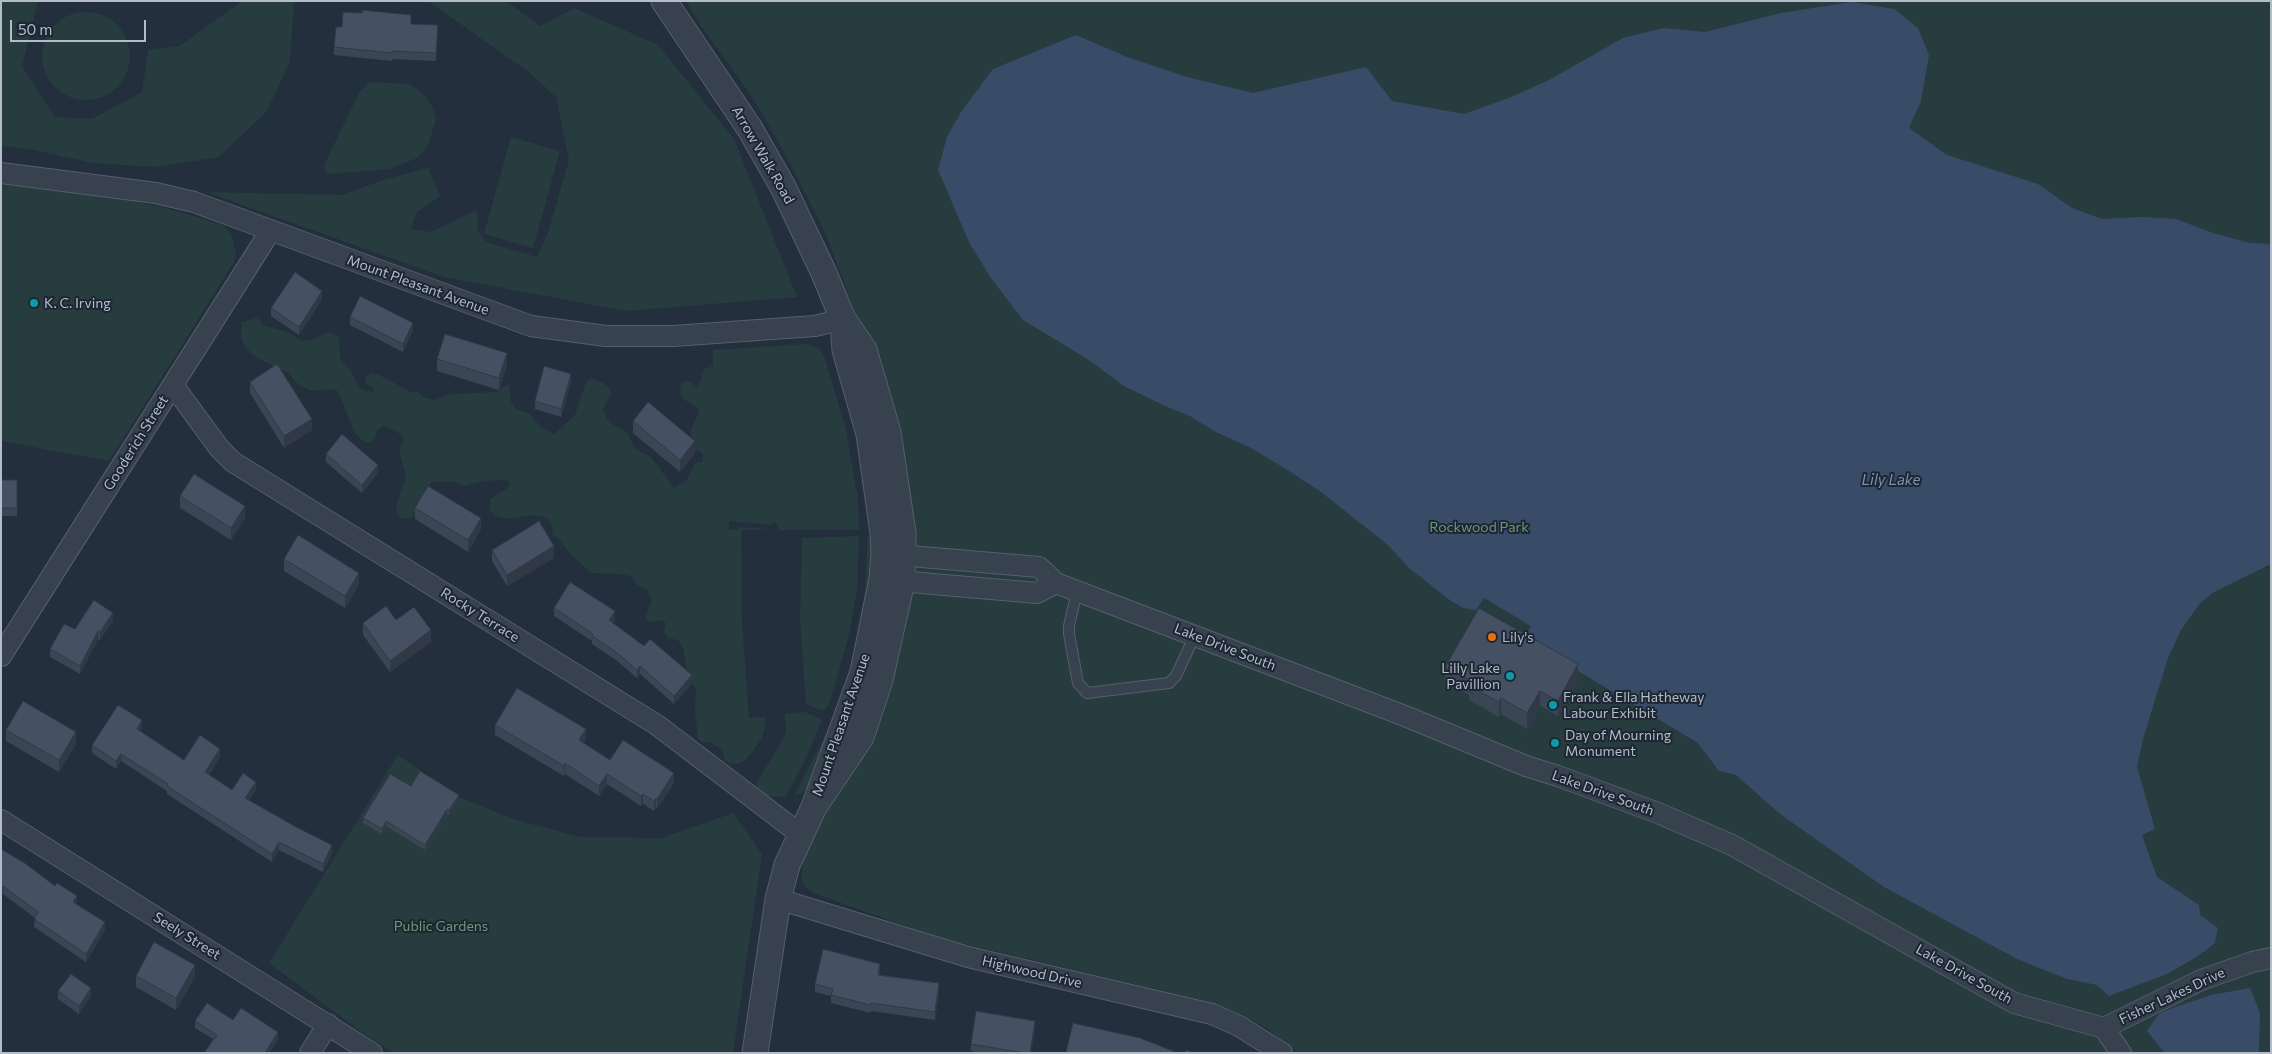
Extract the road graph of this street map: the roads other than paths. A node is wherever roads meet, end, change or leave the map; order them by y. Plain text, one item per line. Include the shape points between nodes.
1 (664, 1) edge
2 (1, 172) edge
3 (271, 230) junction
4 (843, 320) junction
5 (173, 385) junction
6 (894, 554) junction
7 (892, 580) junction
8 (1056, 583) junction
9 (1077, 591) junction
10 (1195, 635) junction
11 (1, 656) edge
12 (1, 820) edge
13 (800, 834) junction
14 (778, 899) junction
15 (2271, 958) edge
16 (328, 1024) junction
17 (2104, 1028) junction
18 (310, 1053) edge
19 (372, 1053) edge
20 (755, 1053) edge
21 (1282, 1053) edge
22 (2120, 1053) edge

1 - 4 street, Arrow Walk Road via 773,168
2 - 3 street, Mount Pleasant Avenue via 156,192
3 - 4 street, Mount Pleasant Avenue via 531,326 606,336 647,337 816,326
3 - 5 street, Gooderich Street
4 - 6 street, Mount Pleasant Avenue via 864,350 882,404 903,533
5 - 11 street, Gooderich Street
5 - 13 street, Rocky Terrace via 233,462 650,720
6 - 7 street, Mount Pleasant Avenue
6 - 8 street, Lake Drive South via 1039,567
7 - 8 street via 1037,593
7 - 13 street, Mount Pleasant Avenue via 880,680 861,737 814,807
8 - 9 street, Lake Drive South
9 - 10 street, Lake Drive South
9 - 10 lane via 1069,634 1078,683 1087,693 1169,683 1176,676
10 - 17 street, Lake Drive South via 1526,766 1658,813 1732,845 2014,1003
12 - 16 street, Seely Street
13 - 14 street, Mount Pleasant Avenue
14 - 20 street, Mount Pleasant Avenue
14 - 21 street, Highwood Drive via 968,957 1212,1014 1239,1026
15 - 17 street, Fisher Lakes Drive via 2201,980
16 - 18 street
16 - 19 street, Seely Street
17 - 22 street

